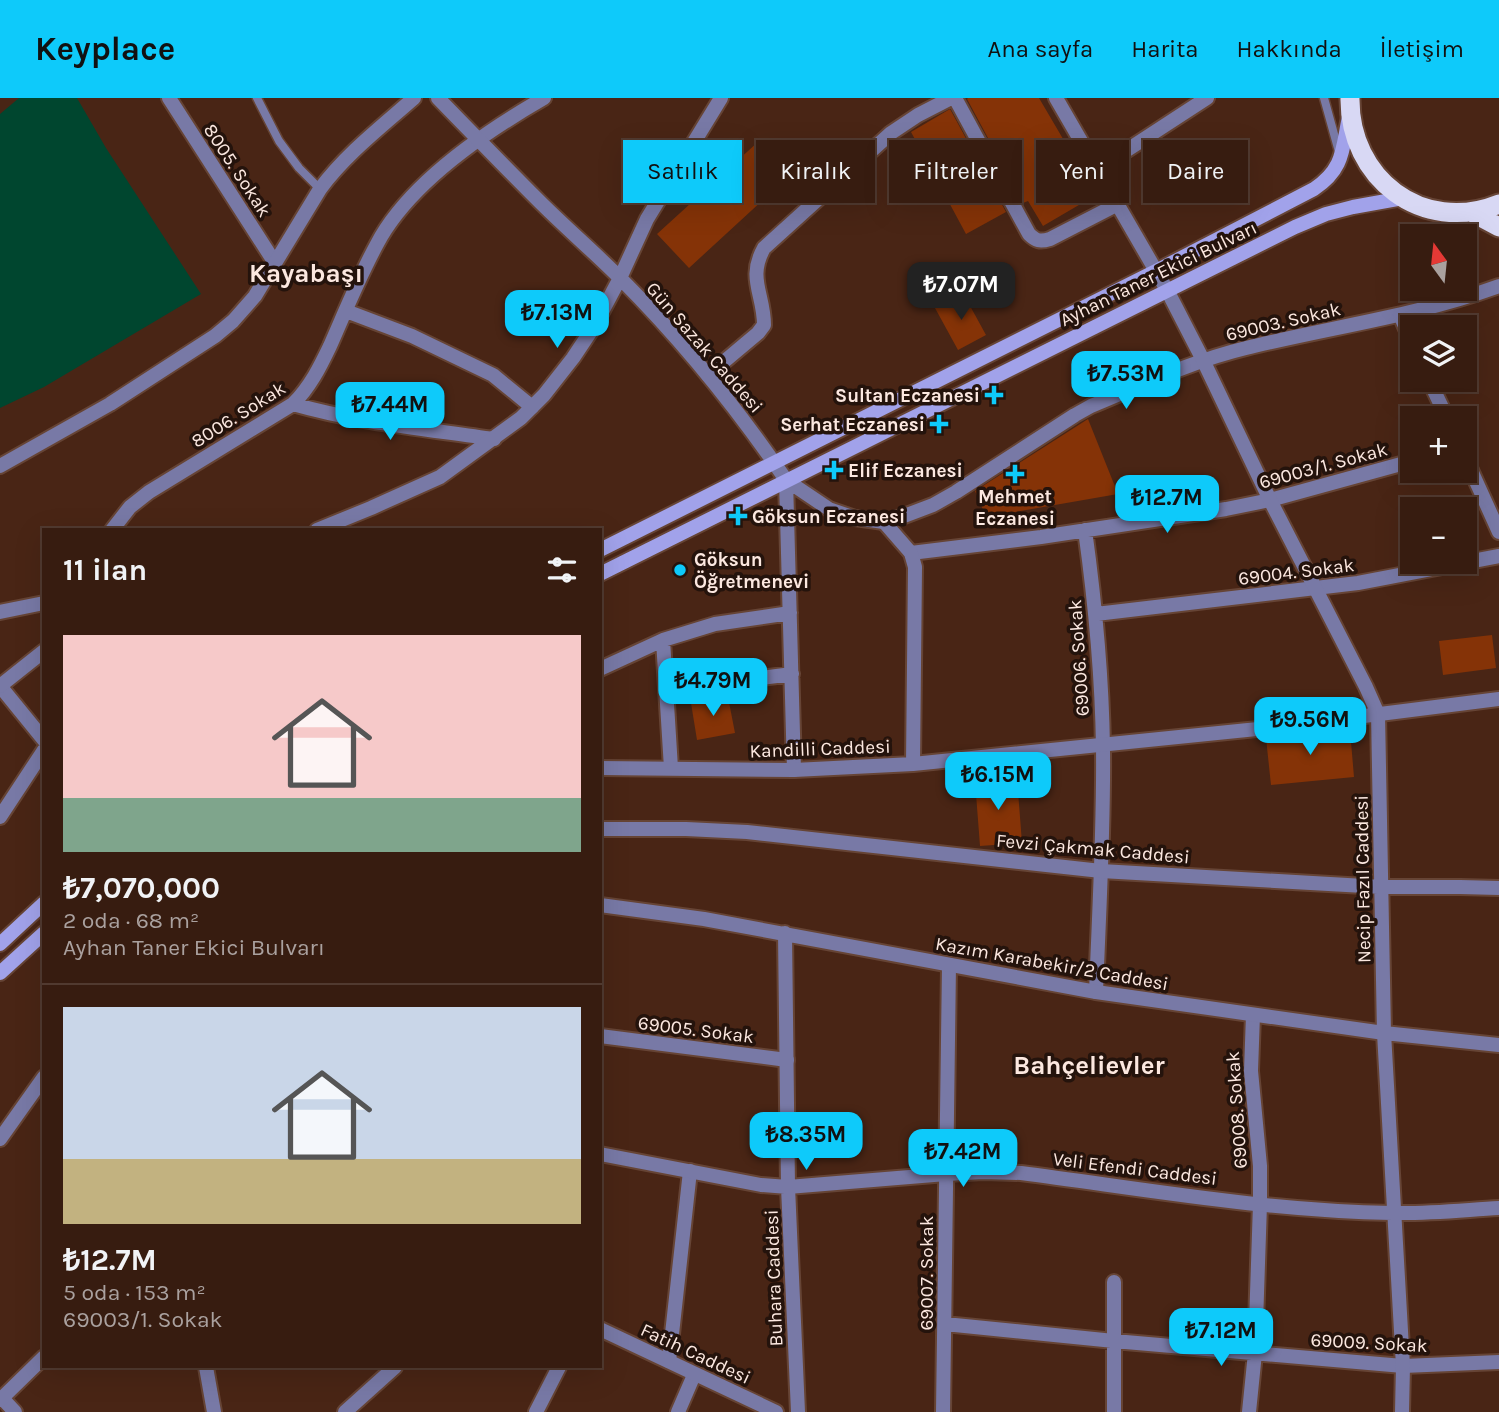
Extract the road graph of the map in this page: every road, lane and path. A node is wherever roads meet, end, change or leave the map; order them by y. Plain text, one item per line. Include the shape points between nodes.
1 (169, 98) edge
2 (257, 98) edge
3 (414, 98) edge
4 (438, 98) edge
5 (544, 98) edge
6 (721, 98) edge
7 (953, 98) edge
8 (1056, 98) edge
9 (1207, 98) edge
10 (1324, 98) edge
11 (1350, 105) edge
12 (478, 140) junction
13 (1081, 140) edge
14 (1129, 149) edge
15 (1341, 157) junction
16 (320, 189) junction
17 (1403, 198) junction
18 (1118, 204) joint
19 (1499, 204) edge
20 (1471, 212) junction
21 (1499, 227) edge
22 (275, 263) junction
23 (1156, 271) junction
24 (620, 278) junction
25 (1499, 286) edge
26 (1167, 290) junction
27 (346, 311) junction
28 (1400, 315) joint
29 (1203, 360) junction
30 (708, 375) junction
31 (293, 404) junction
32 (532, 407) junction
33 (494, 439) junction
34 (774, 462) junction
35 (1400, 464) edge
36 (0, 466) edge
37 (786, 480) junction
38 (1477, 483) edge
39 (1270, 500) junction
40 (884, 522) junction
41 (114, 528) edge
42 (322, 528) edge
43 (1085, 530) junction
44 (1499, 532) edge
45 (602, 549) edge
46 (911, 553) junction
47 (1499, 556) edge
48 (602, 573) edge
49 (1315, 588) junction
50 (42, 603) edge
51 (0, 612) edge
52 (790, 612) junction
53 (1096, 614) junction
54 (663, 640) junction
55 (42, 653) edge
56 (602, 668) edge
57 (792, 674) junction
58 (0, 686) edge
59 (667, 690) junction
60 (1499, 699) edge
61 (1378, 714) junction
62 (42, 738) edge
63 (1103, 745) junction
64 (42, 753) edge
65 (913, 764) junction
66 (602, 768) edge
67 (671, 768) junction
68 (794, 771) junction
69 (0, 817) edge
70 (602, 829) edge
71 (1101, 871) junction
72 (1381, 887) junction
73 (1499, 888) edge
74 (42, 905) edge
75 (602, 905) edge
76 (785, 933) junction
77 (42, 935) edge
78 (0, 944) edge
79 (949, 965) junction
80 (0, 973) edge
81 (1096, 992) junction
82 (1252, 1014) junction
83 (1384, 1033) junction
84 (602, 1036) edge
85 (1499, 1045) edge
86 (787, 1060) junction
87 (42, 1080) edge
88 (0, 1139) edge
89 (602, 1154) edge
90 (690, 1171) junction
91 (946, 1174) junction
92 (788, 1187) junction
93 (1260, 1204) junction
94 (1499, 1208) edge
95 (1395, 1213) junction
96 (1114, 1282) dead end
97 (945, 1324) junction
98 (602, 1330) edge
99 (1114, 1341) junction
100 (1255, 1353) junction
101 (42, 1359) edge
102 (669, 1361) junction
103 (1499, 1362) edge
104 (1403, 1366) junction
105 (206, 1368) edge
106 (395, 1368) edge
107 (558, 1368) edge
108 (694, 1375) junction
109 (1, 1399) edge
110 (15, 1412) edge
111 (214, 1412) edge
112 (345, 1412) edge
113 (536, 1412) edge
114 (678, 1412) edge
115 (776, 1412) edge
116 (798, 1412) edge
117 (943, 1412) edge
118 (1114, 1412) edge
119 (1249, 1412) edge
120 (1402, 1412) edge

1 - 22 street, 8005. Sokak
2 - 16 lane via 279,141
3 - 16 street via 346,158
4 - 12 street, Gün Sazak Caddesi
5 - 12 street, 8006. Sokak
6 - 24 street via 647,219
7 - 18 street via 1034,240 1050,239
7 - 30 street via 891,133 764,248 756,265 764,325
8 - 13 street, Necip Fazıl Caddesi
9 - 14 street
10 - 15 lane
11 - 15 main road, Ayhan Taner Ekici Bulvarı
11 - 17 highway via 1352,130 1366,162
12 - 24 street, Gün Sazak Caddesi
12 - 27 street, 8006. Sokak via 402,207 378,242
15 - 23 main road, Ayhan Taner Ekici Bulvarı via 1327,180 1314,189
16 - 22 street
17 - 20 highway via 1436,211
17 - 26 main road, Ayhan Taner Ekici Bulvarı via 1326,214
18 - 23 street, Necip Fazıl Caddesi
19 - 20 highway
20 - 21 highway
22 - 36 street via 244,310 215,337
23 - 26 street, Necip Fazıl Caddesi
23 - 34 main road, Ayhan Taner Ekici Bulvarı
24 - 30 street, Gün Sazak Caddesi
24 - 32 street via 596,325
25 - 28 street, 69003. Sokak
26 - 29 street, Necip Fazıl Caddesi
26 - 37 main road, Ayhan Taner Ekici Bulvarı
27 - 31 street, 8006. Sokak via 313,378
27 - 32 street via 493,375
28 - 29 street, 69003. Sokak
29 - 39 street, Necip Fazıl Caddesi
29 - 40 street, 69003. Sokak via 1091,406 933,505
30 - 34 street, Gün Sazak Caddesi
31 - 33 street via 365,421
31 - 41 street, 8006. Sokak via 149,492
32 - 33 street
33 - 42 street via 440,477
34 - 37 street, Gün Sazak Caddesi
34 - 45 main road, Ayhan Taner Ekici Bulvarı
35 - 39 street, 69003/1. Sokak
37 - 40 street, 69003. Sokak via 829,509
37 - 48 main road, Ayhan Taner Ekici Bulvarı
37 - 52 street
38 - 44 street
39 - 43 street, 69003/1. Sokak
39 - 49 street, Necip Fazıl Caddesi
40 - 46 street
43 - 46 street, 69003/1. Sokak
43 - 53 street, 69006. Sokak
46 - 65 street via 915,567
47 - 49 street, 69004. Sokak
49 - 53 street, 69004. Sokak
49 - 61 street, Necip Fazıl Caddesi
50 - 51 street
52 - 54 street via 715,624
52 - 57 street
53 - 63 street, 69006. Sokak
54 - 56 street
54 - 59 street
55 - 58 street
57 - 59 street
57 - 68 street
58 - 62 street
59 - 67 street
60 - 61 street, Kandilli Caddesi
61 - 63 street, Kandilli Caddesi
61 - 72 street, Necip Fazıl Caddesi
63 - 65 street, Kandilli Caddesi
63 - 71 street, 69006. Sokak
64 - 69 street
65 - 68 street, Kandilli Caddesi
66 - 67 street, Kandilli Caddesi
67 - 68 street, Kandilli Caddesi
70 - 71 street, Fevzi Çakmak Caddesi via 747,832
71 - 72 street, Fevzi Çakmak Caddesi
71 - 81 street, 69006. Sokak
72 - 73 street, Fevzi Çakmak Caddesi
72 - 83 street, Necip Fazıl Caddesi
74 - 78 main road
75 - 76 street, Kazım Karabekir/2 Caddesi
76 - 79 street, Kazım Karabekir/2 Caddesi
76 - 86 street, Buhara Caddesi
77 - 80 main road
79 - 81 street, Kazım Karabekir/2 Caddesi
79 - 91 street, 69007. Sokak
81 - 82 street, Kazım Karabekir/2 Caddesi
82 - 83 street, Kazım Karabekir/2 Caddesi
82 - 93 street, 69008. Sokak
83 - 85 street, Kazım Karabekir/2 Caddesi
83 - 95 street, Necip Fazıl Caddesi
84 - 86 street, 69005. Sokak
86 - 92 street, Buhara Caddesi
87 - 88 street
89 - 90 street, Veli Efendi Caddesi
90 - 92 street, Veli Efendi Caddesi
90 - 102 street
91 - 92 street, Veli Efendi Caddesi
91 - 93 street, Veli Efendi Caddesi via 1021,1173
91 - 97 street, 69007. Sokak
92 - 116 street, Buhara Caddesi
93 - 95 street, Veli Efendi Caddesi
93 - 100 street, 69008. Sokak
94 - 95 street, Veli Efendi Caddesi
95 - 104 street, Necip Fazıl Caddesi
96 - 99 street
97 - 99 street, 69009. Sokak
97 - 117 street, 69007. Sokak
98 - 102 street, Fatih Caddesi
99 - 100 street, 69009. Sokak
99 - 118 street
100 - 104 street, 69009. Sokak
100 - 119 street, 69008. Sokak
101 - 109 street
102 - 108 street, Fatih Caddesi
103 - 104 street, 69009. Sokak
104 - 120 street, Necip Fazıl Caddesi
105 - 111 street
106 - 112 street
107 - 113 street
108 - 114 street
108 - 115 street, Fatih Caddesi
109 - 110 street

